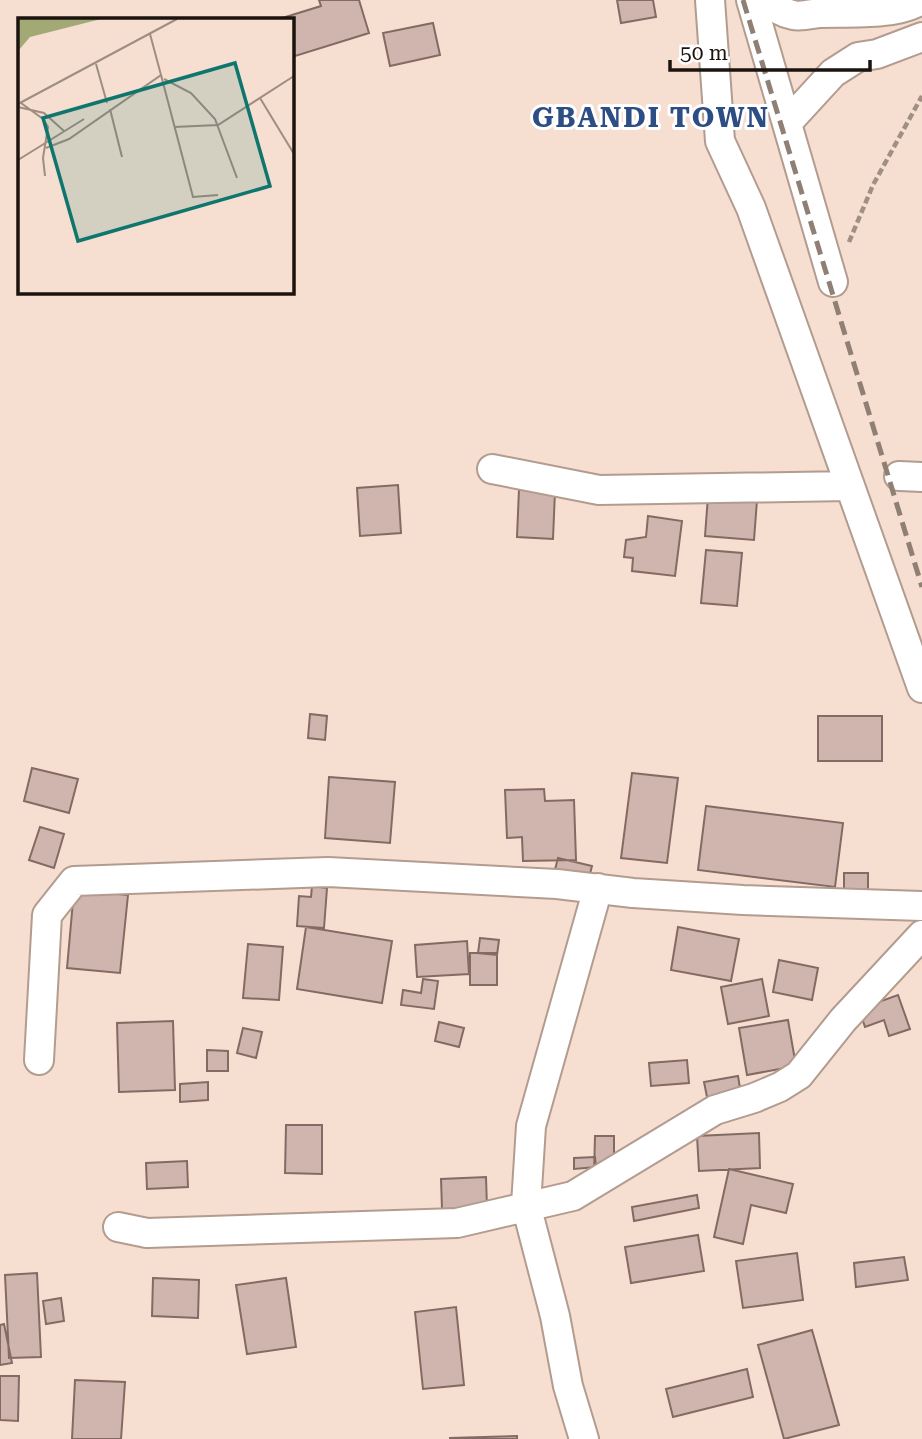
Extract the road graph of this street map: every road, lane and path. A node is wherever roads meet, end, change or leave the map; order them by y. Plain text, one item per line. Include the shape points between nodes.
1 (710, 0) edge
2 (751, 0) edge
3 (764, 0) edge
4 (921, 0) edge
5 (922, 37) edge
6 (922, 96) edge
7 (788, 122) junction
8 (848, 244) dead end
9 (833, 282) dead end
10 (492, 469) dead end
11 (850, 486) junction
12 (922, 688) edge
13 (598, 888) junction
14 (922, 906) edge
15 (922, 935) edge
16 (39, 1060) dead end
17 (526, 1205) junction
18 (118, 1227) dead end
19 (584, 1439) edge

1 - 11 street via 720,142 751,208
2 - 7 street
3 - 4 street via 795,16 897,8
5 - 7 street via 858,57 833,73
6 - 8 path via 873,185
7 - 9 street
10 - 11 street via 599,490
11 - 12 street
13 - 14 street via 743,900
13 - 16 street via 328,872 74,881 47,915
13 - 17 street via 531,1126
15 - 17 street via 799,1075 767,1093 715,1110 573,1196
17 - 18 street via 457,1223 147,1233
17 - 19 street

